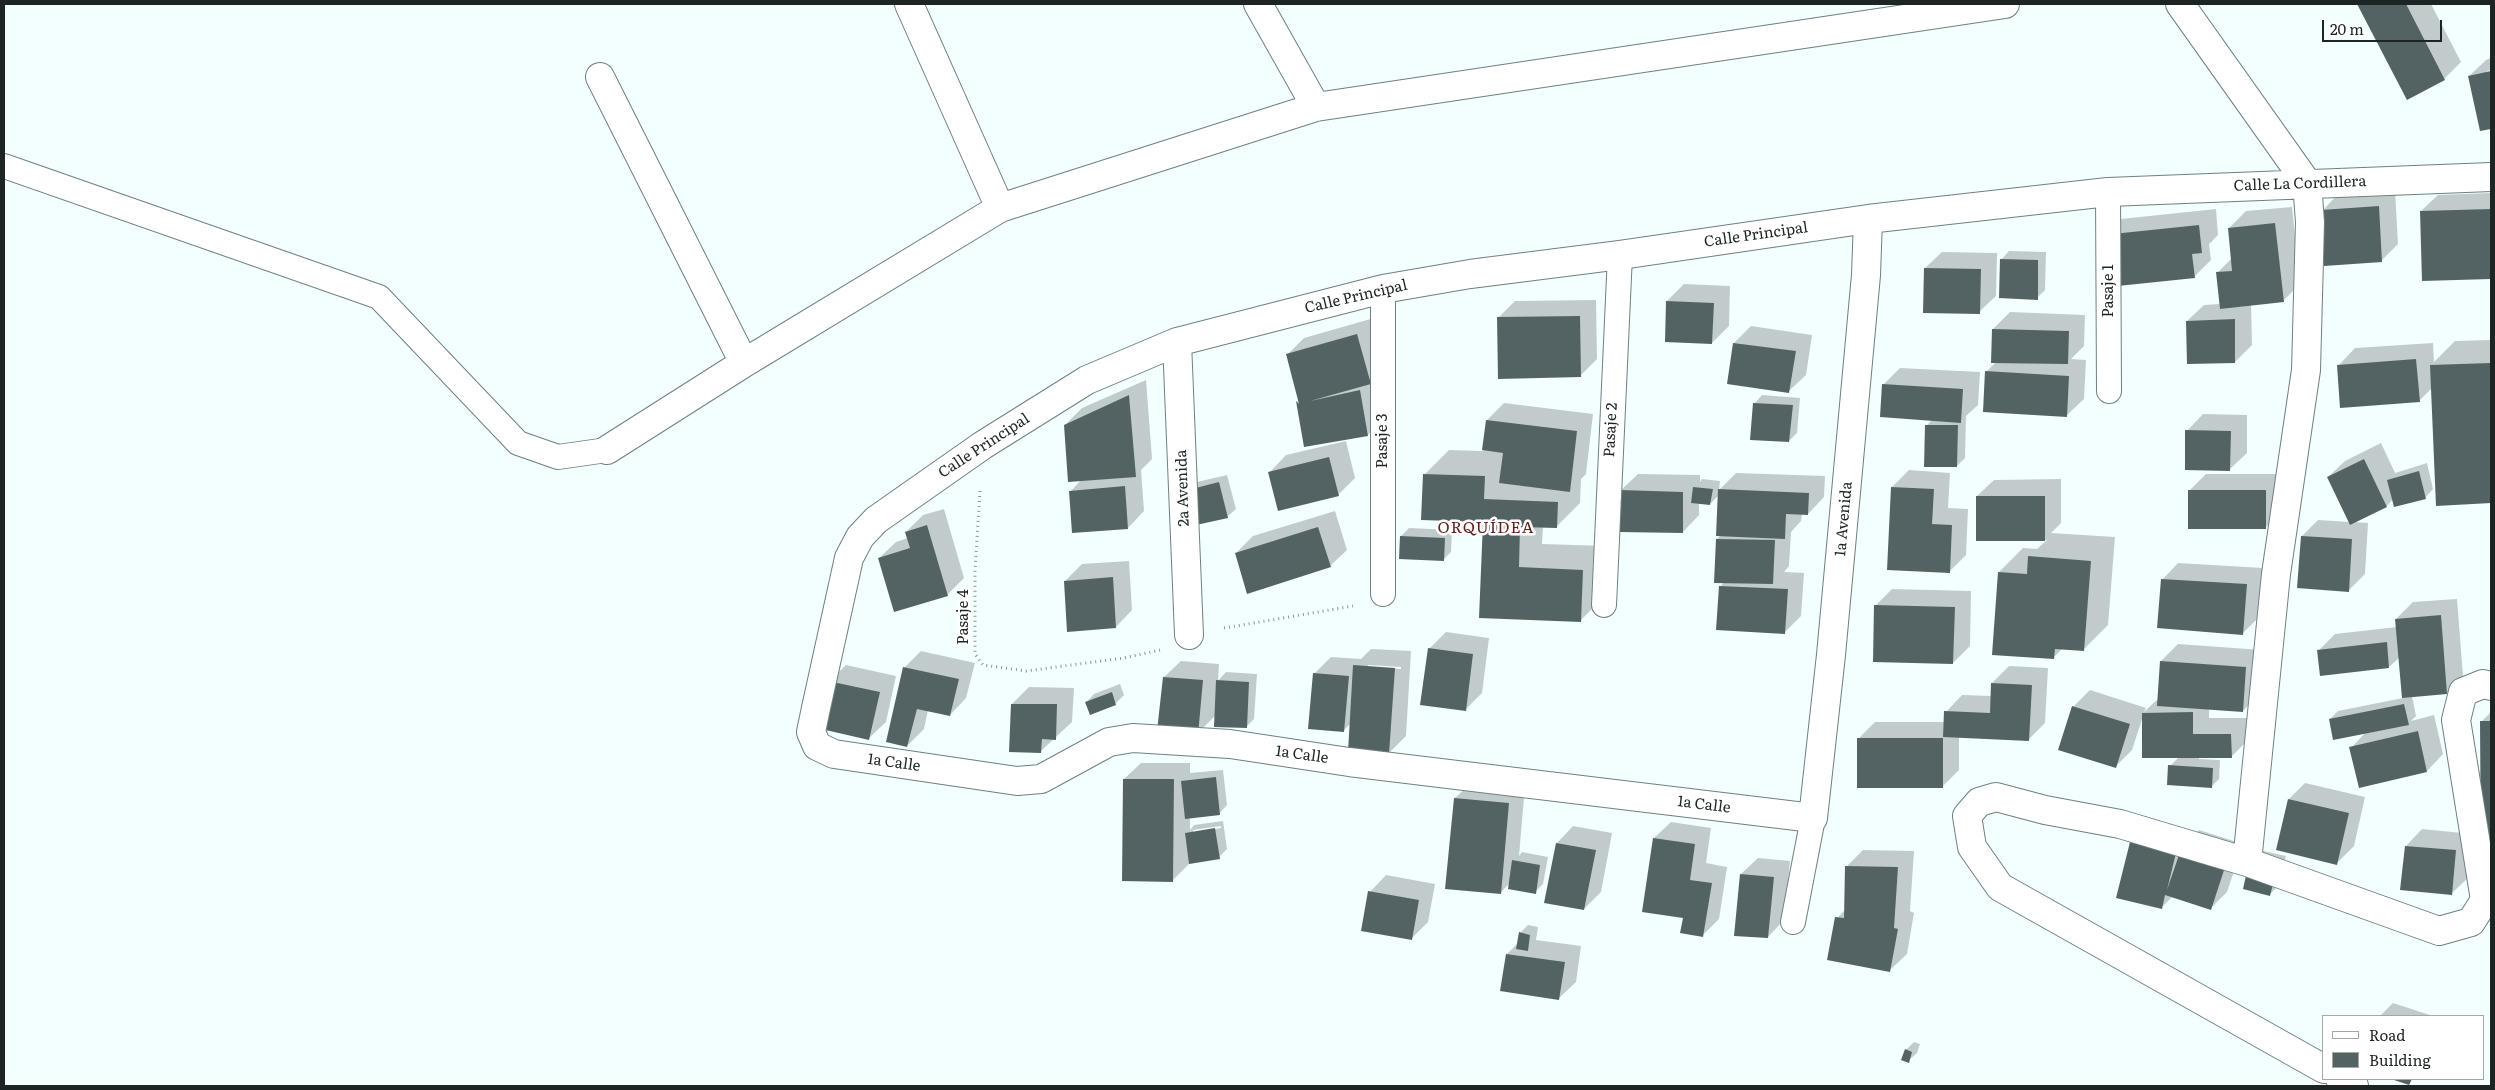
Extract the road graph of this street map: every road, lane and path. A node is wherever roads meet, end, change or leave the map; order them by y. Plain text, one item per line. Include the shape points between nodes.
1 (909, 4) edge
2 (1258, 4) edge
3 (2005, 4) edge
4 (2180, 4) edge
5 (600, 77) dead end
6 (1316, 107) junction
7 (4, 166) edge
8 (2491, 177) edge
9 (2307, 183) junction
10 (2108, 192) junction
11 (1000, 208) junction
12 (1868, 219) junction
13 (1620, 255) junction
14 (1383, 289) junction
15 (1177, 342) junction
16 (744, 363) junction
17 (2109, 390) dead end
18 (984, 444) junction
19 (607, 450) joint
20 (1383, 594) joint
21 (1604, 605) dead end
22 (1189, 635) junction
23 (2491, 686) edge
24 (811, 732) joint
25 (1813, 818) junction
26 (2247, 862) junction
27 (1793, 922) dead end
28 (2322, 1068) edge
29 (2342, 1080) edge
30 (2354, 1086) edge

1 - 11 street
2 - 6 street
3 - 6 street
4 - 9 street
5 - 16 street
6 - 11 street
7 - 19 lane via 379,297 518,443 558,457
8 - 9 street, Calle La Cordillera
9 - 10 street, Calle La Cordillera
9 - 26 street via 2310,222 2306,370 2276,574
10 - 12 street, Calle Principal
10 - 17 lane, Pasaje 1
11 - 16 street
12 - 13 street, Calle Principal
12 - 25 street, 1a Avenida via 1865,285
13 - 14 street, Calle Principal
13 - 21 lane, Pasaje 2
14 - 15 street, Calle Principal
14 - 20 lane, Pasaje 3
15 - 18 street, Calle Principal via 1087,380
15 - 22 street, 2a Avenida
16 - 19 street
18 - 22 path, Pasaje 4 via 975,570 975,654 983,666 1026,671 1124,658 1158,651
18 - 24 street, Calle Principal via 876,520 860,537 849,558
20 - 22 path, Pasaje 4 via 1371,603
23 - 26 street via 2483,684 2463,692 2456,720 2485,900 2471,922 2439,931
24 - 25 street, 1a Calle via 817,746 834,754 1017,781 1041,779 1109,742 1133,738 1230,744 1349,762
25 - 27 lane
26 - 28 street via 2120,824 1996,797 1978,802 1967,816 1972,847 2000,887
29 - 30 street

